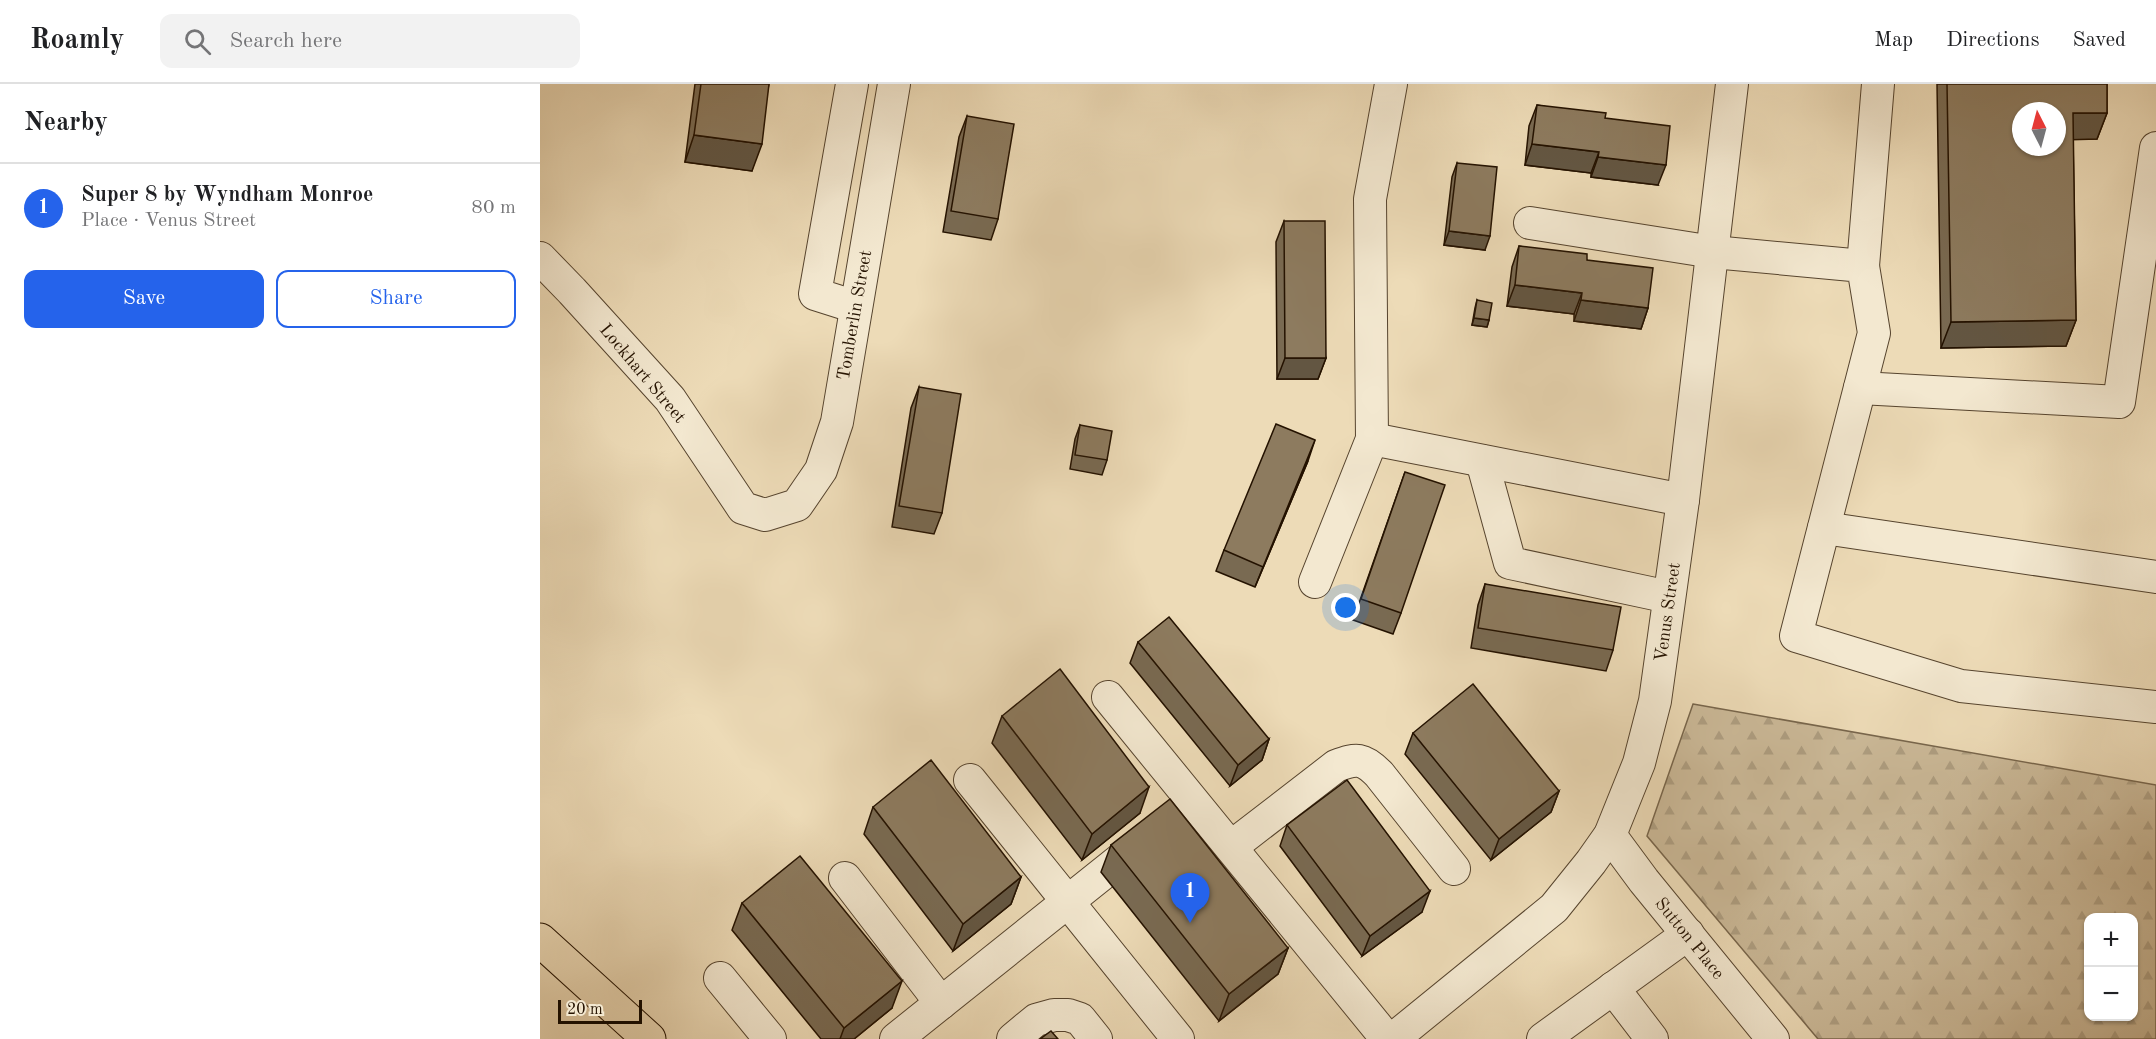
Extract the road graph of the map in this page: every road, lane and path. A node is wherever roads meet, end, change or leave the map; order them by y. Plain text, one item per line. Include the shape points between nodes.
1 (852, 84) edge
2 (894, 84) edge
3 (1391, 84) edge
4 (1732, 84) edge
5 (1878, 84) edge
6 (2156, 148) edge
7 (1530, 223) dead end
8 (1713, 252) junction
9 (540, 258) edge
10 (1863, 266) junction
11 (856, 307) junction
12 (1860, 388) junction
13 (1372, 439) junction
14 (1482, 461) junction
15 (1683, 500) junction
16 (765, 515) joint
17 (1824, 528) junction
18 (2156, 577) edge
19 (1315, 582) dead end
20 (1669, 597) junction
21 (1108, 697) dead end
22 (2156, 707) edge
23 (970, 780) dead end
24 (1175, 815) junction
25 (1610, 834) junction
26 (1231, 847) junction
27 (1454, 869) dead end
28 (845, 878) dead end
29 (1067, 902) junction
30 (1688, 934) junction
31 (540, 940) edge
32 (720, 978) dead end
33 (1613, 988) junction
34 (941, 1003) junction
35 (649, 1039) edge
36 (770, 1039) edge
37 (896, 1039) edge
38 (1012, 1039) edge
39 (1096, 1039) edge
40 (1178, 1039) edge
41 (1387, 1039) edge
42 (1393, 1039) edge
43 (1543, 1039) edge
44 (1652, 1039) edge
45 (1773, 1039) edge

1 - 11 street via 815,294
2 - 11 street, Tomberlin Street
3 - 13 street via 1370,199
4 - 8 street, Venus Street
5 - 10 street
6 - 12 street via 2119,402
7 - 8 street
8 - 10 street
8 - 15 street, Venus Street
9 - 16 street, Lockhart Street via 670,399 743,508
10 - 12 street via 1874,333
11 - 16 street, Tomberlin Street via 837,422 821,470 796,505
12 - 17 street
13 - 14 street
13 - 19 street
14 - 15 street
14 - 20 street via 1510,563
15 - 20 street, Venus Street
17 - 18 street
17 - 22 street via 1796,636 1961,686
20 - 25 street, Venus Street via 1655,701 1639,763
21 - 24 street
23 - 29 street
24 - 26 street
24 - 29 street
25 - 30 street, Sutton Place
25 - 42 street, Venus Street via 1554,908
26 - 27 street via 1336,766 1351,760 1367,762 1379,774
26 - 41 street
28 - 34 street
29 - 34 street
29 - 40 street
30 - 33 street
30 - 45 street, Sutton Place
31 - 35 highway
32 - 36 street
33 - 43 street
33 - 44 street
34 - 37 street
38 - 39 street via 1036,1020 1068,1015 1080,1019

